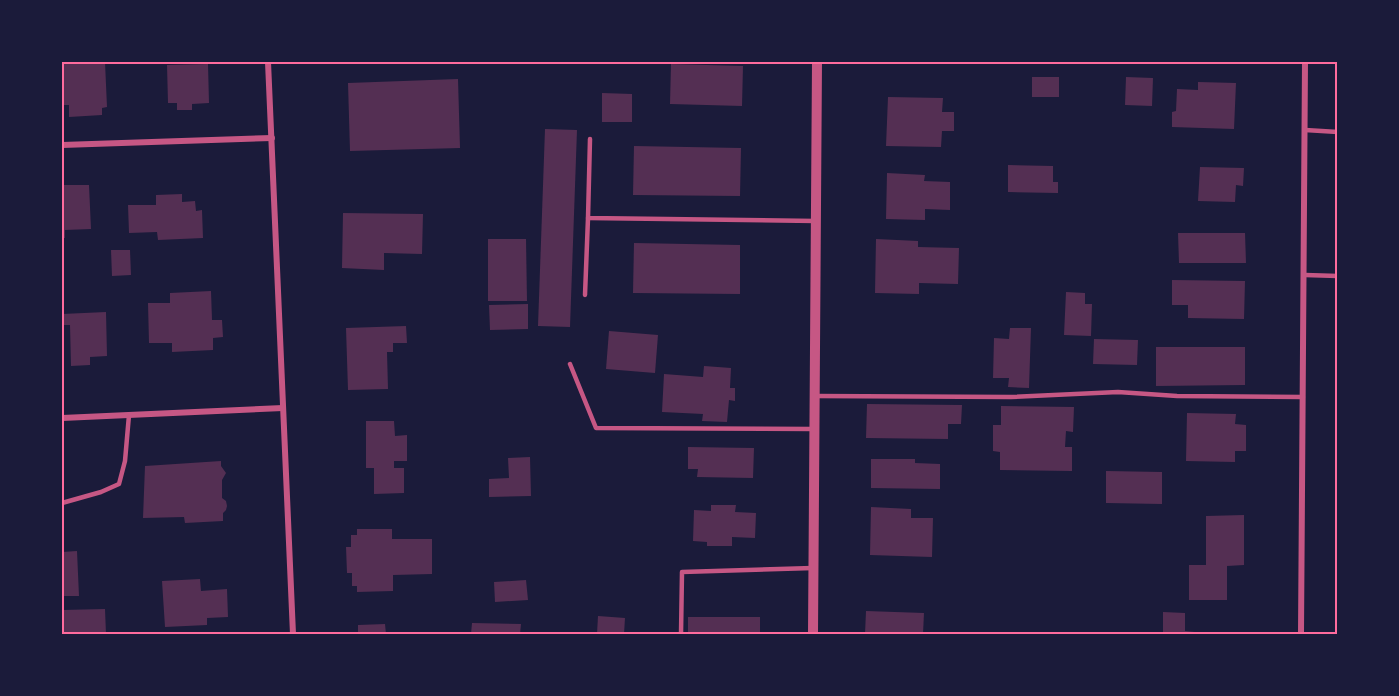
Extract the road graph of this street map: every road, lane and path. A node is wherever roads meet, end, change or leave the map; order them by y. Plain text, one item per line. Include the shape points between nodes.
1 (268, 62) edge
2 (817, 62) edge
3 (1305, 62) edge
4 (1305, 130) junction
5 (1338, 132) edge
6 (272, 138) junction
7 (590, 139) dead end
8 (62, 145) edge
9 (588, 218) junction
10 (816, 222) junction
11 (1305, 276) junction
12 (1338, 276) edge
13 (585, 295) dead end
14 (570, 364) dead end
15 (814, 396) junction
16 (1303, 397) junction
17 (283, 408) junction
18 (129, 415) junction
19 (62, 418) edge
20 (814, 429) junction
21 (62, 503) edge
22 (813, 568) junction
23 (293, 634) edge
24 (681, 634) edge
25 (813, 634) edge
26 (1301, 634) edge

1 - 6 street
2 - 10 street
3 - 4 street
4 - 5 lane
4 - 11 street
6 - 8 street
6 - 17 street
7 - 9 lane
9 - 10 lane
9 - 13 lane
10 - 15 street
11 - 12 lane
11 - 16 street
14 - 20 lane via 596,428
15 - 16 lane via 1011,397 1118,392
15 - 20 street
16 - 26 street
17 - 18 street
17 - 23 street
18 - 19 street
18 - 21 lane via 119,484
20 - 22 street
22 - 24 lane via 682,572
22 - 25 street

